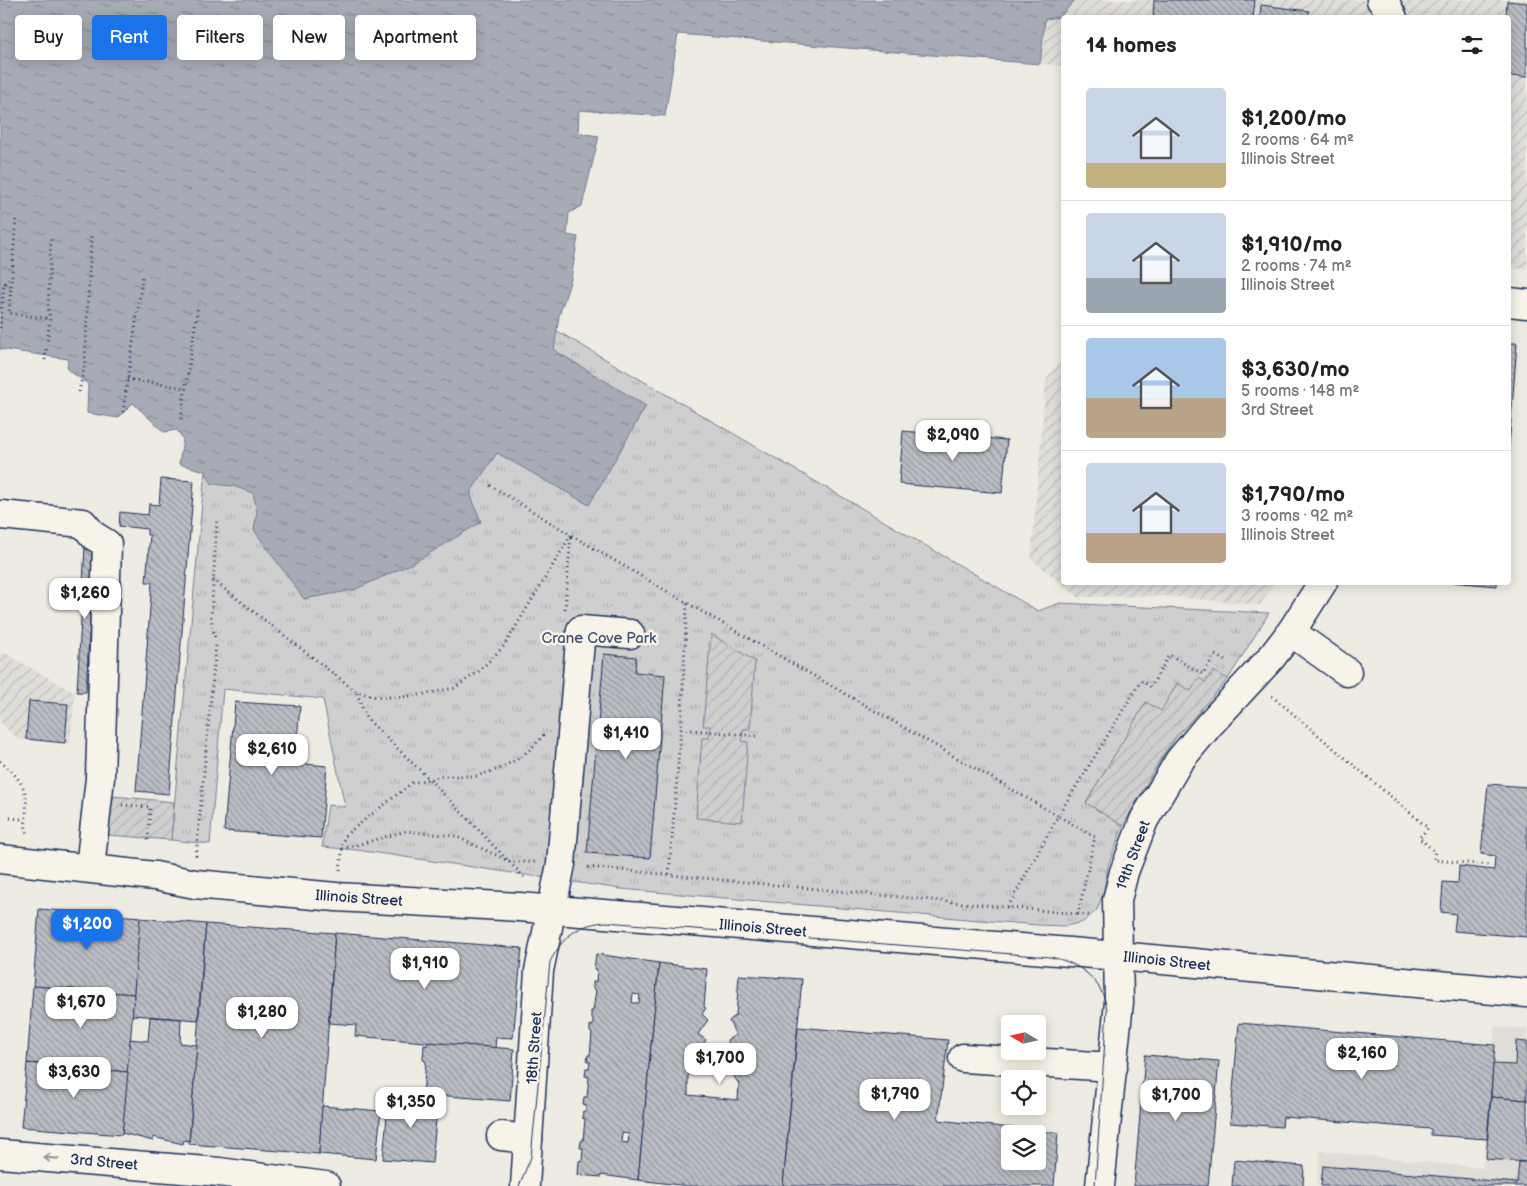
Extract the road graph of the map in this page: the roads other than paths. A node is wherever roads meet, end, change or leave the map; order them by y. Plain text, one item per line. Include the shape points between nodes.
1 (1, 515) edge
2 (1321, 585) edge
3 (1291, 632) junction
4 (630, 634) dead end
5 (1347, 672) dead end
6 (0, 859) edge
7 (90, 868) junction
8 (553, 911) junction
9 (1118, 956) junction
10 (1527, 993) edge
11 (963, 1058) dead end
12 (1113, 1066) junction
13 (500, 1136) dead end
14 (528, 1139) junction
15 (0, 1154) edge
16 (326, 1186) edge
17 (525, 1186) edge
18 (1100, 1186) edge

1 - 7 street via 83,523 94,536 107,544 100,778
2 - 3 street, 19th Street
3 - 5 street
3 - 9 street, 19th Street via 1179,761 1144,820 1124,872 1118,900
4 - 8 street, 18th Street via 581,630 561,864
6 - 7 street, Illinois Street
7 - 8 street, Illinois Street via 194,884
8 - 9 street, Illinois Street
8 - 14 street, 18th Street via 539,971
9 - 10 street, Illinois Street
9 - 12 street, 19th Street via 1119,1002
11 - 12 street
12 - 18 street, 19th Street
13 - 14 street
14 - 17 street, 18th Street
16 -> 15 street, 3rd Street via 219,1172

